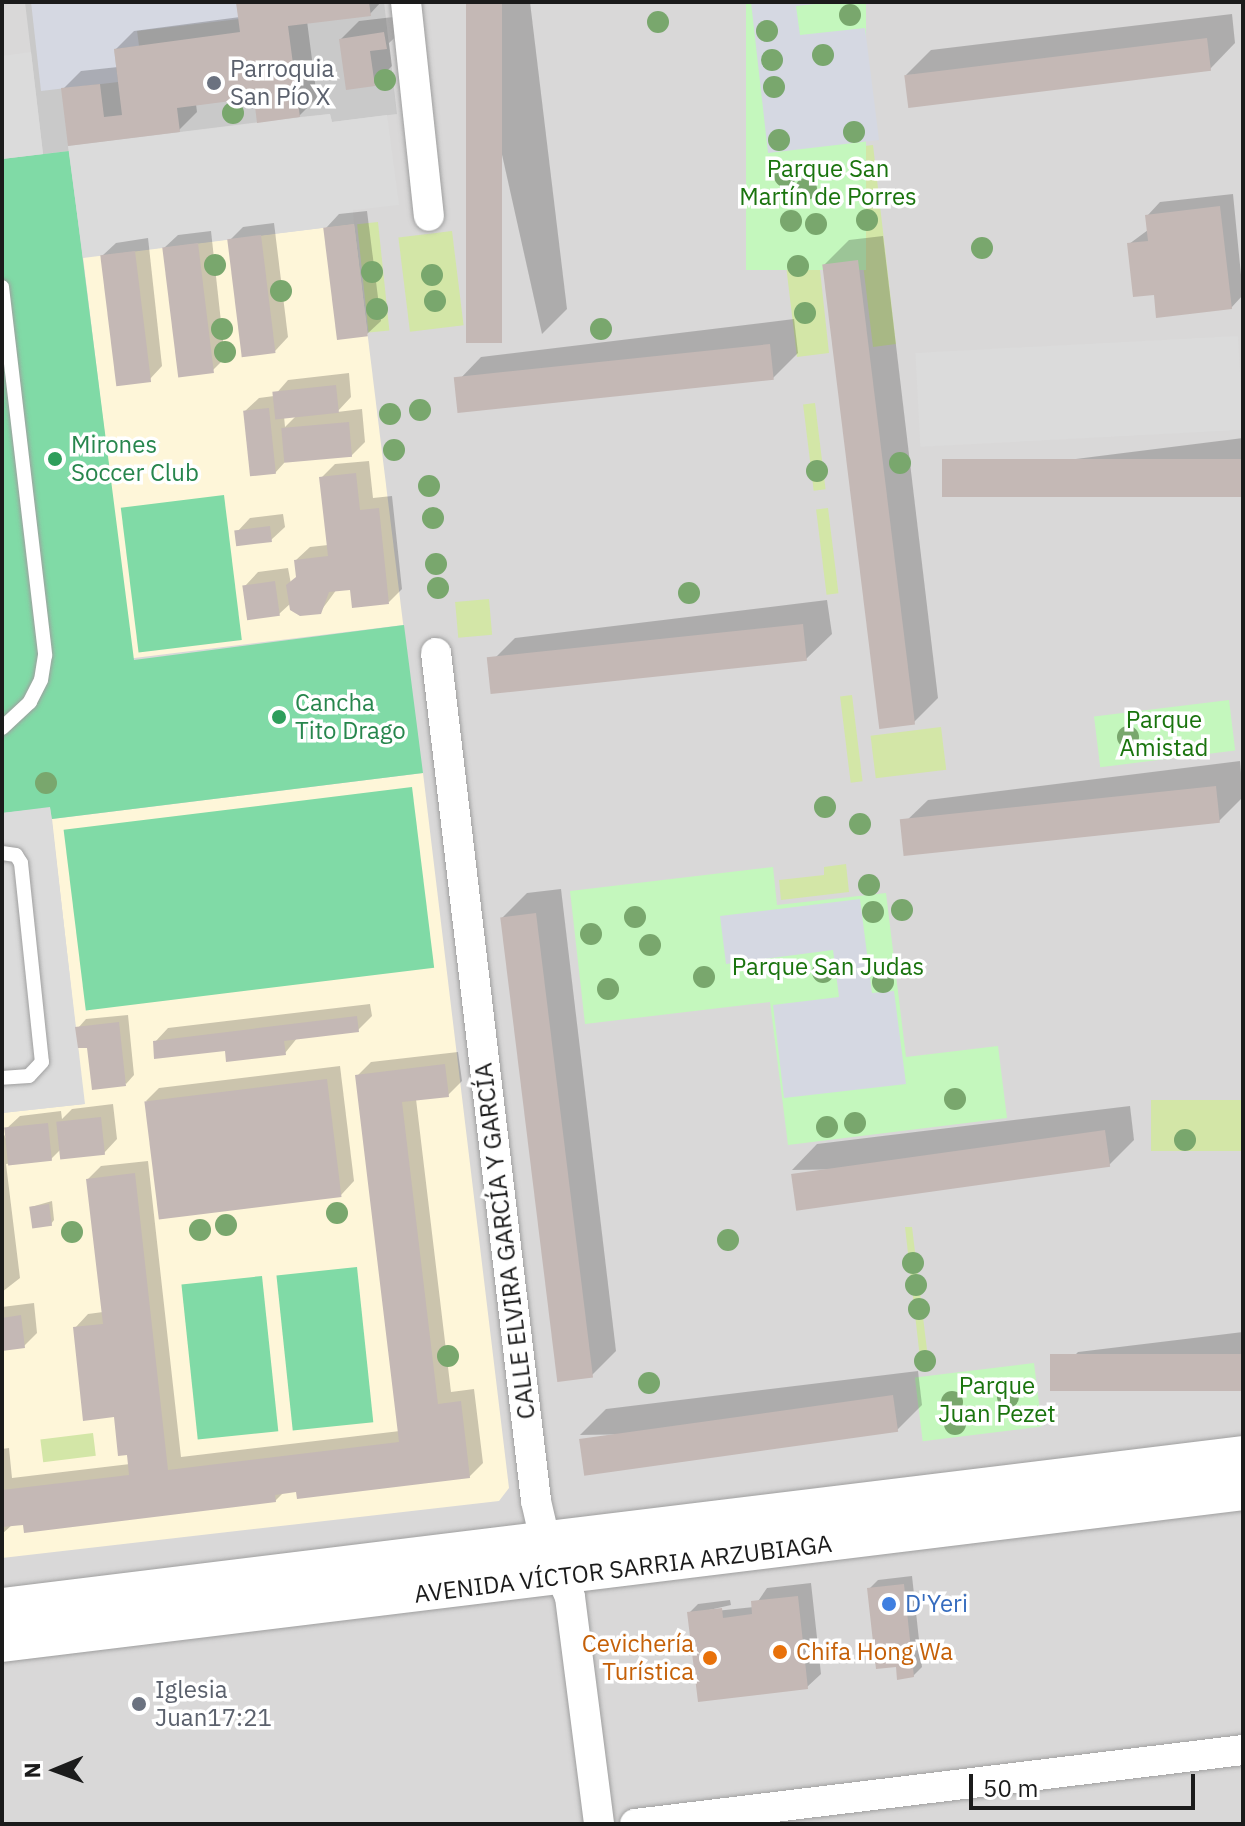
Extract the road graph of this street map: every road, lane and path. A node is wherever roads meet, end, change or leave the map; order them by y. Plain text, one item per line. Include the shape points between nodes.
1 (406, 2) edge
2 (429, 216) dead end
3 (2, 287) edge
4 (436, 653) dead end
5 (2, 728) edge
6 (2, 853) edge
7 (2, 1078) edge
8 (1243, 1455) edge
9 (1243, 1491) edge
10 (545, 1540) junction
11 (563, 1577) junction
12 (2, 1607) edge
13 (2, 1643) edge
14 (1243, 1750) edge
15 (599, 1824) edge
16 (635, 1824) edge

1 - 2 street
3 - 5 lane via 45,655 30,702
4 - 10 street, CALLE ELVIRA GARCÍA Y GARCÍA via 536,1501
6 - 7 lane via 16,855 21,863 42,1062 29,1076
8 - 10 street, AVENIDA VÍCTOR SARRIA ARZUBIAGA
9 - 11 street, AVENIDA VÍCTOR SARRIA ARZUBIAGA
10 - 11 street, CALLE ELVIRA GARCÍA Y GARCÍA
10 - 12 street, AVENIDA VÍCTOR SARRIA ARZUBIAGA
11 - 13 street, AVENIDA VÍCTOR SARRIA ARZUBIAGA
11 - 15 street, CALLE ELVIRA GARCÍA Y GARCÍA via 570,1597
14 - 16 street

